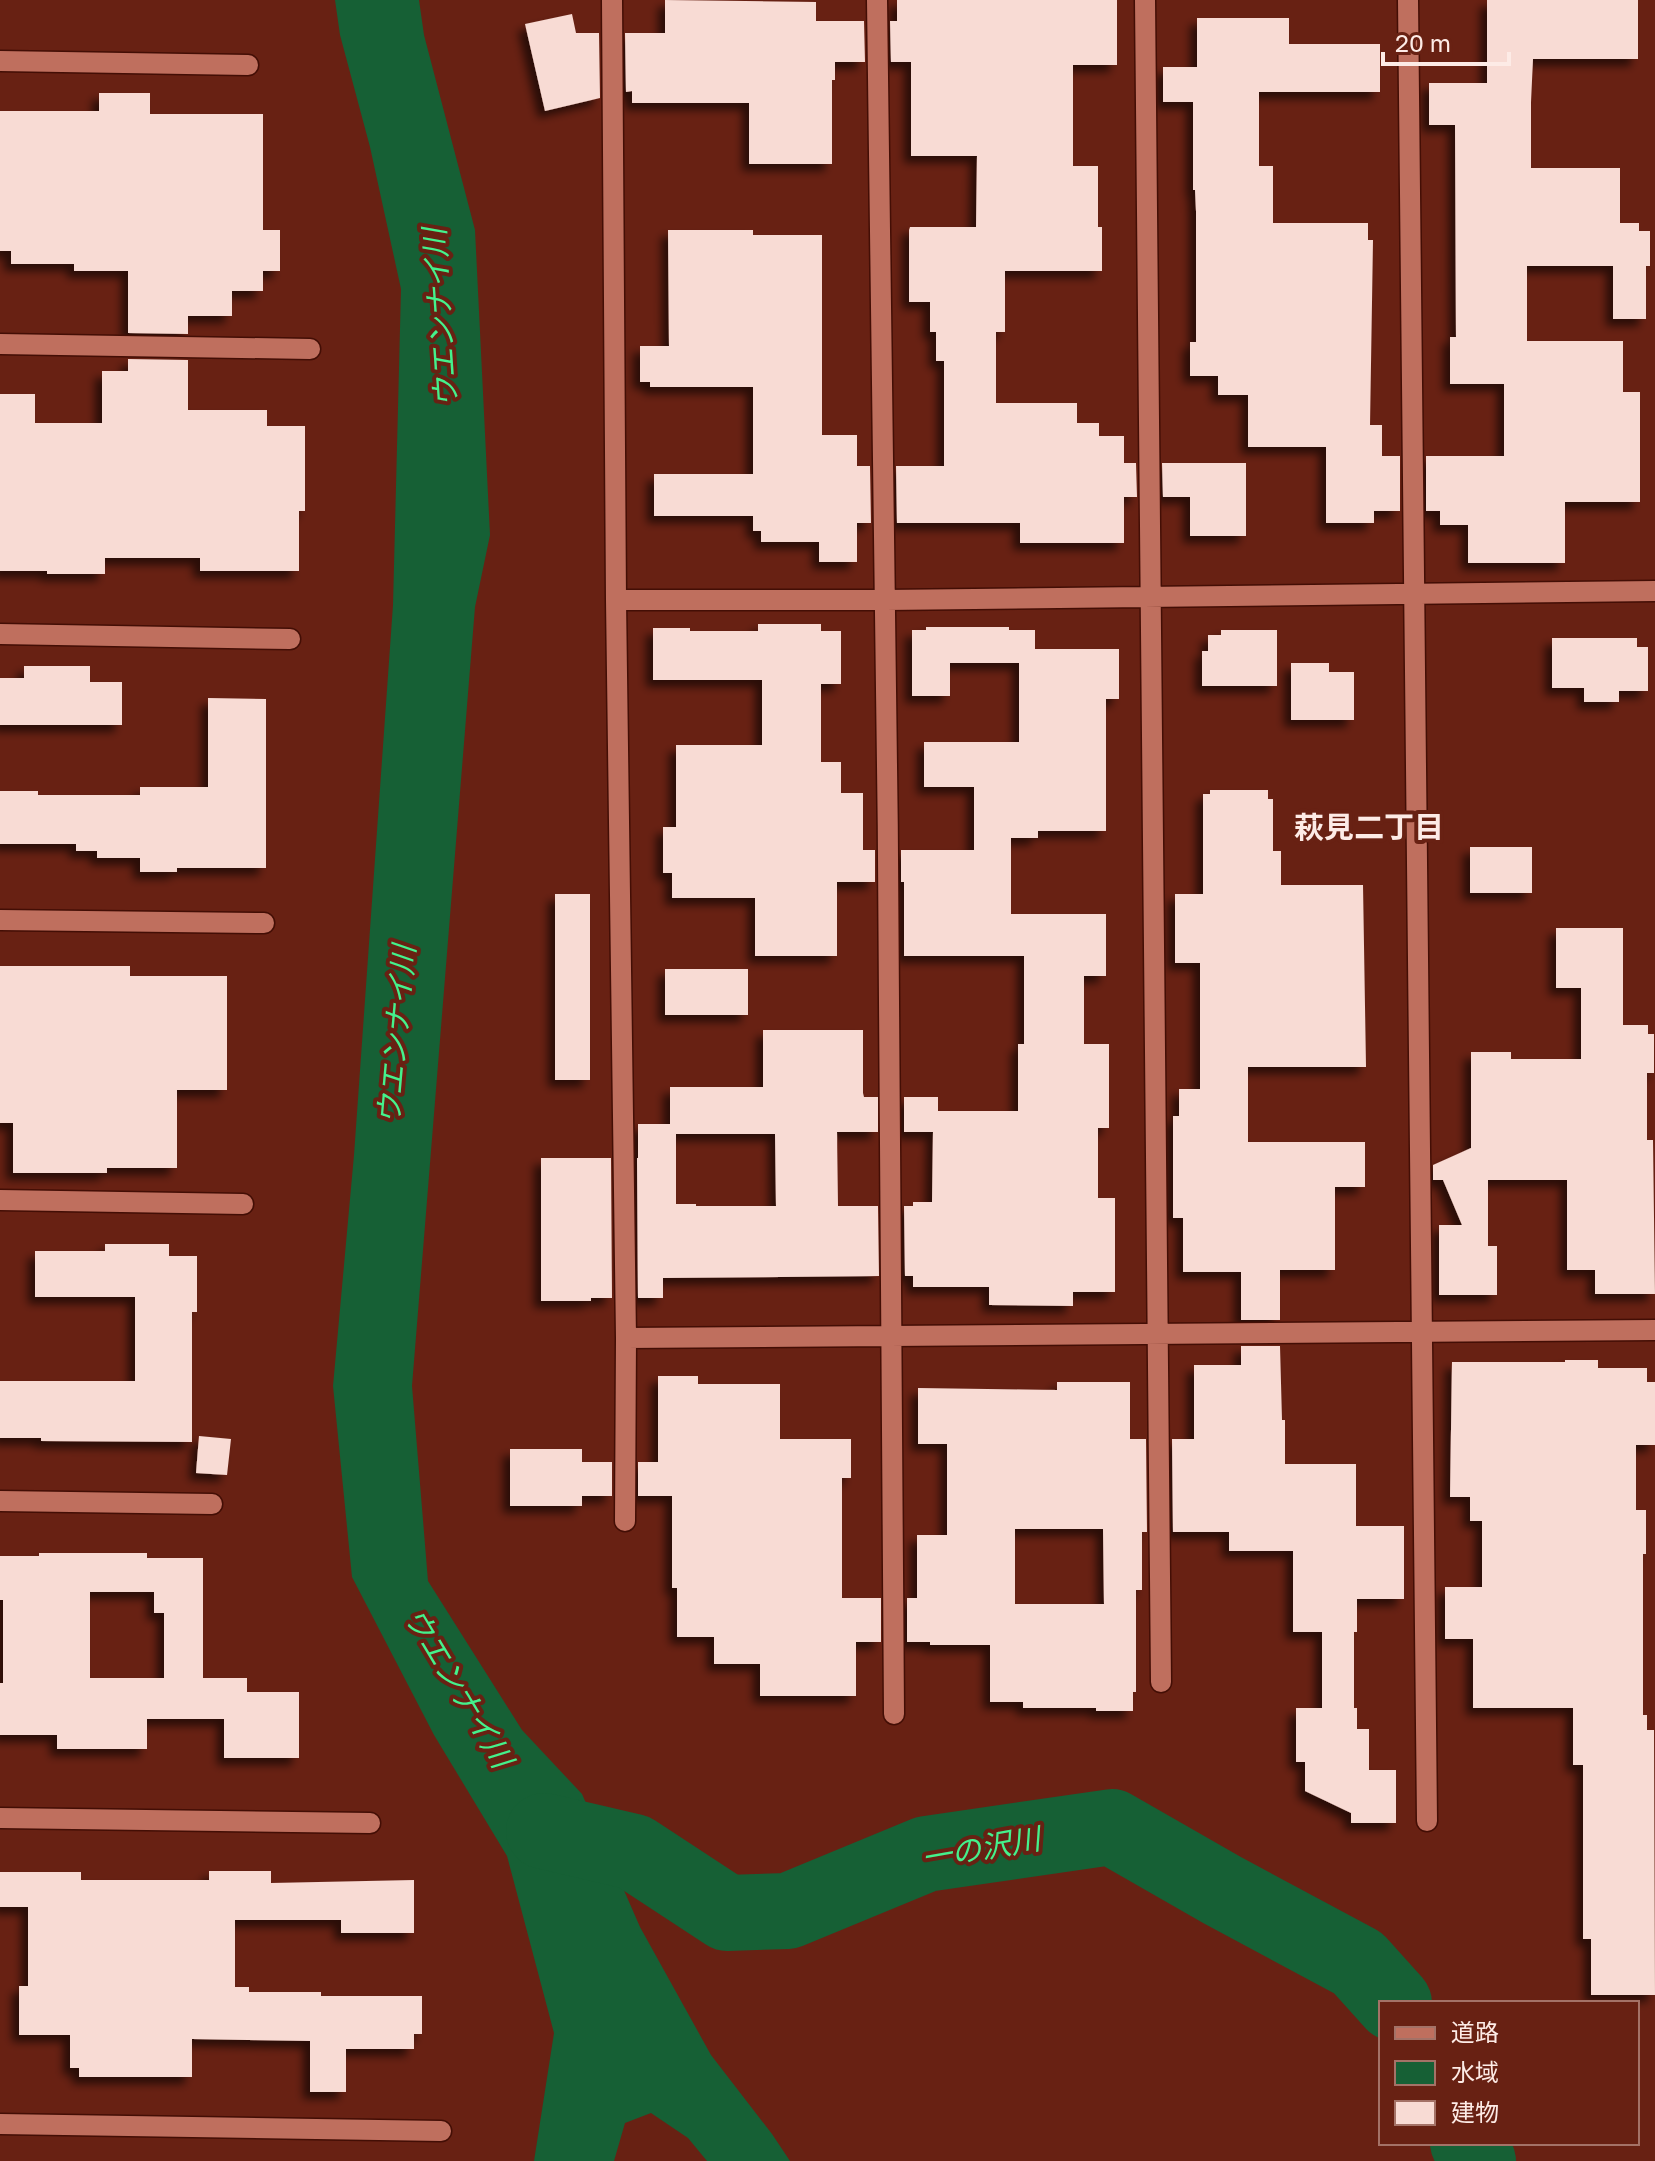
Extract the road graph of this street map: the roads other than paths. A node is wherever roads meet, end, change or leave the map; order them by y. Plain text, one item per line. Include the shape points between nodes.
1 (612, 0) edge
2 (877, 0) edge
3 (1145, 0) edge
4 (1408, 0) edge
5 (0, 61) edge
6 (248, 65) dead end
7 (0, 344) edge
8 (310, 349) dead end
9 (1655, 591) edge
10 (1415, 594) junction
11 (1150, 597) junction
12 (616, 600) junction
13 (886, 600) junction
14 (0, 634) edge
15 (290, 639) dead end
16 (0, 920) edge
17 (264, 923) dead end
18 (0, 1200) edge
19 (243, 1204) dead end
20 (1655, 1330) edge
21 (1421, 1332) junction
22 (1157, 1335) junction
23 (893, 1337) junction
24 (626, 1338) junction
25 (0, 1501) edge
26 (212, 1504) dead end
27 (625, 1521) dead end
28 (1161, 1682) dead end
29 (894, 1714) dead end
30 (0, 1818) edge
31 (1427, 1821) dead end
32 (370, 1823) dead end
33 (0, 2124) edge
34 (441, 2131) dead end

1 - 12 street
2 - 13 street
3 - 11 street
4 - 10 street
5 - 6 street
7 - 8 street
9 - 10 street
10 - 11 street
10 - 21 street
11 - 13 street
11 - 22 street
12 - 13 street
12 - 24 street
13 - 23 street
14 - 15 street
16 - 17 street
18 - 19 street
20 - 21 street
21 - 22 street
21 - 31 street
22 - 23 street
22 - 28 street
23 - 24 street
23 - 29 street
24 - 27 street
25 - 26 street
30 - 32 street
33 - 34 street

